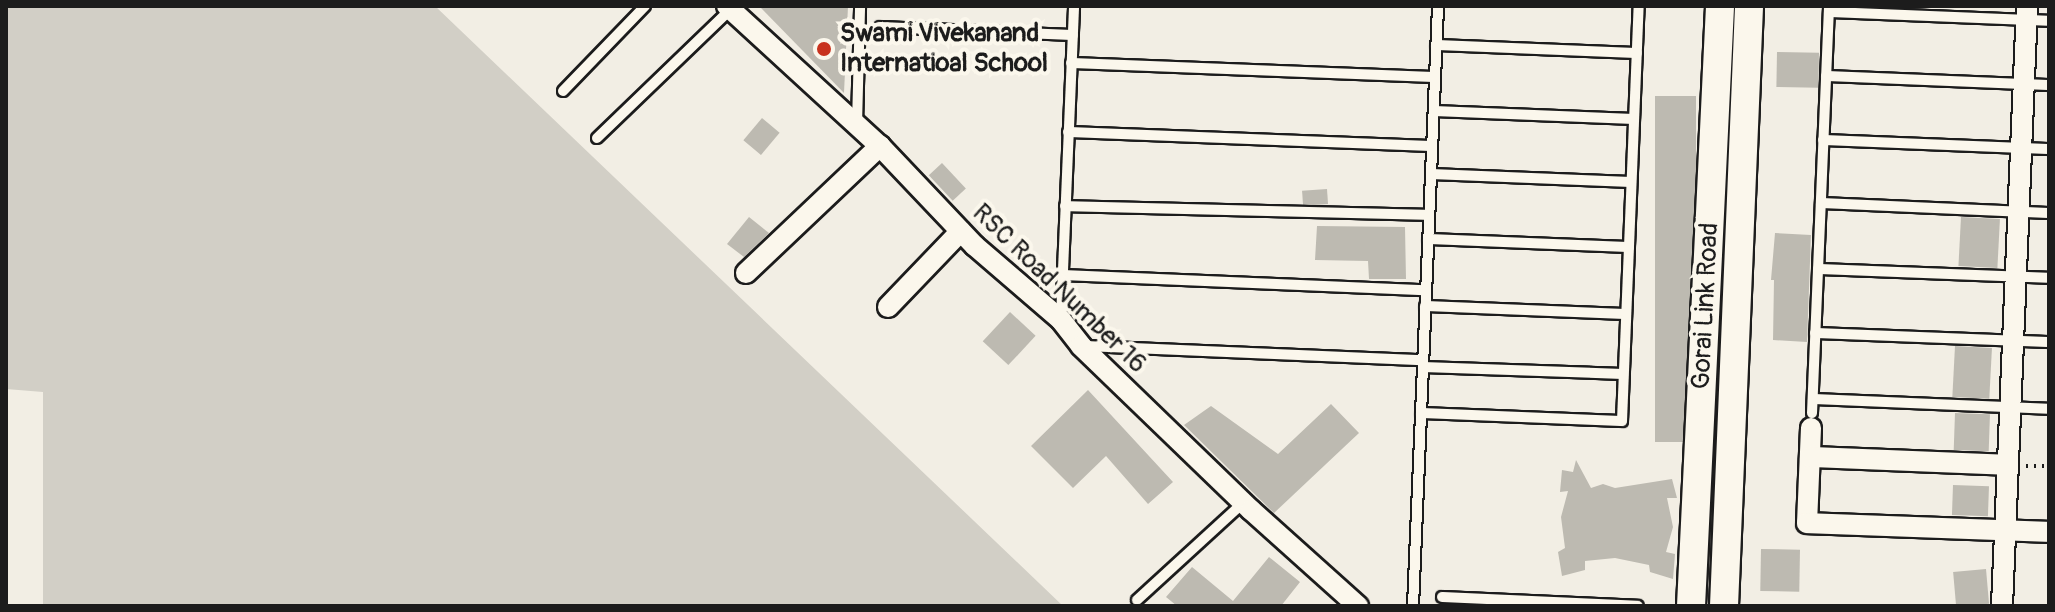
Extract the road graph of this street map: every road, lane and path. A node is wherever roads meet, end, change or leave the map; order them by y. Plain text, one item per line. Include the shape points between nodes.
1 (645, 6) edge
2 (860, 6) edge
3 (1074, 6) edge
4 (1438, 6) edge
5 (1639, 6) edge
6 (1720, 6) edge
7 (1749, 6) edge
8 (728, 8) edge
9 (1829, 9) edge
10 (2026, 13) edge
11 (2049, 21) edge
12 (880, 27) dead end
13 (1073, 35) junction
14 (1436, 45) junction
15 (1637, 53) junction
16 (1071, 63) junction
17 (1826, 76) junction
18 (1435, 77) junction
19 (2023, 84) junction
20 (2049, 85) edge
21 (563, 91) dead end
22 (1434, 111) junction
23 (1634, 119) junction
24 (857, 125) junction
25 (1068, 132) junction
26 (597, 138) dead end
27 (1823, 140) junction
28 (880, 146) junction
29 (1432, 146) junction
30 (2021, 148) junction
31 (2049, 149) edge
32 (1431, 174) junction
33 (1631, 182) junction
34 (1821, 203) junction
35 (1065, 206) junction
36 (2018, 211) junction
37 (2049, 213) edge
38 (1429, 215) junction
39 (961, 231) junction
40 (1428, 239) junction
41 (1629, 247) junction
42 (1818, 269) junction
43 (746, 273) dead end
44 (1062, 275) junction
45 (2015, 277) junction
46 (2049, 278) edge
47 (1426, 290) junction
48 (1425, 306) junction
49 (888, 307) dead end
50 (1626, 314) junction
51 (1061, 320) junction
52 (1815, 333) junction
53 (2013, 341) junction
54 (2049, 342) edge
55 (1081, 346) junction
56 (1423, 363) junction
57 (1623, 374) junction
58 (1813, 399) junction
59 (2010, 407) junction
60 (2049, 409) edge
61 (1421, 413) junction
62 (1812, 420) joint
63 (1810, 457) junction
64 (2008, 465) junction
65 (1243, 503) junction
66 (2005, 531) junction
67 (2049, 532) edge
68 (1442, 597) dead end
69 (1137, 600) dead end
70 (1358, 606) edge
71 (1413, 606) edge
72 (1638, 606) edge
73 (1691, 606) edge
74 (1724, 606) edge
75 (2002, 606) edge

1 - 21 lane
2 - 24 lane
3 - 13 lane
4 - 14 lane
5 - 15 lane
6 - 73 main road, Gorai Link Road
7 - 74 main road, Gorai Link Road
8 - 24 street, RSC Road Number 16
8 - 26 lane
9 - 10 lane
9 - 17 lane
10 - 11 lane
10 - 19 street
12 - 13 lane
13 - 16 lane
14 - 15 lane
14 - 18 lane
15 - 23 lane
16 - 18 lane
16 - 25 lane
17 - 19 lane
17 - 27 lane
18 - 22 lane
19 - 20 lane
19 - 30 street
22 - 23 lane
22 - 29 lane
23 - 33 lane
24 - 28 street, RSC Road Number 16
25 - 29 lane
25 - 35 lane
27 - 30 lane
27 - 34 lane
28 - 39 street, RSC Road Number 16
28 - 43 street
29 - 32 lane
30 - 31 lane
30 - 36 street
32 - 33 lane
32 - 38 lane
33 - 41 lane
34 - 36 lane
34 - 42 lane
35 - 38 lane
35 - 44 lane
36 - 37 lane
36 - 45 street
38 - 40 lane
39 - 49 street
39 - 51 street, RSC Road Number 16
40 - 41 lane
40 - 47 lane
41 - 50 lane
42 - 45 lane
42 - 52 lane
44 - 47 lane
44 - 51 lane
45 - 46 lane
45 - 53 street
47 - 48 lane
48 - 50 lane
48 - 56 lane
50 - 57 lane
51 - 55 street, RSC Road Number 16
52 - 53 lane
52 - 58 lane
53 - 54 lane
53 - 59 street
55 - 56 lane
55 - 65 street, RSC Road Number 16
56 - 57 lane
56 - 61 lane
57 - 61 lane via 1622,421
58 - 59 lane
58 - 62 lane
59 - 60 lane
59 - 64 street
61 - 71 lane
62 - 63 street
63 - 64 street
63 - 66 street via 1807,523
64 - 66 street
65 - 69 lane
65 - 70 street, RSC Road Number 16
66 - 67 street
66 - 75 street
68 - 72 lane

